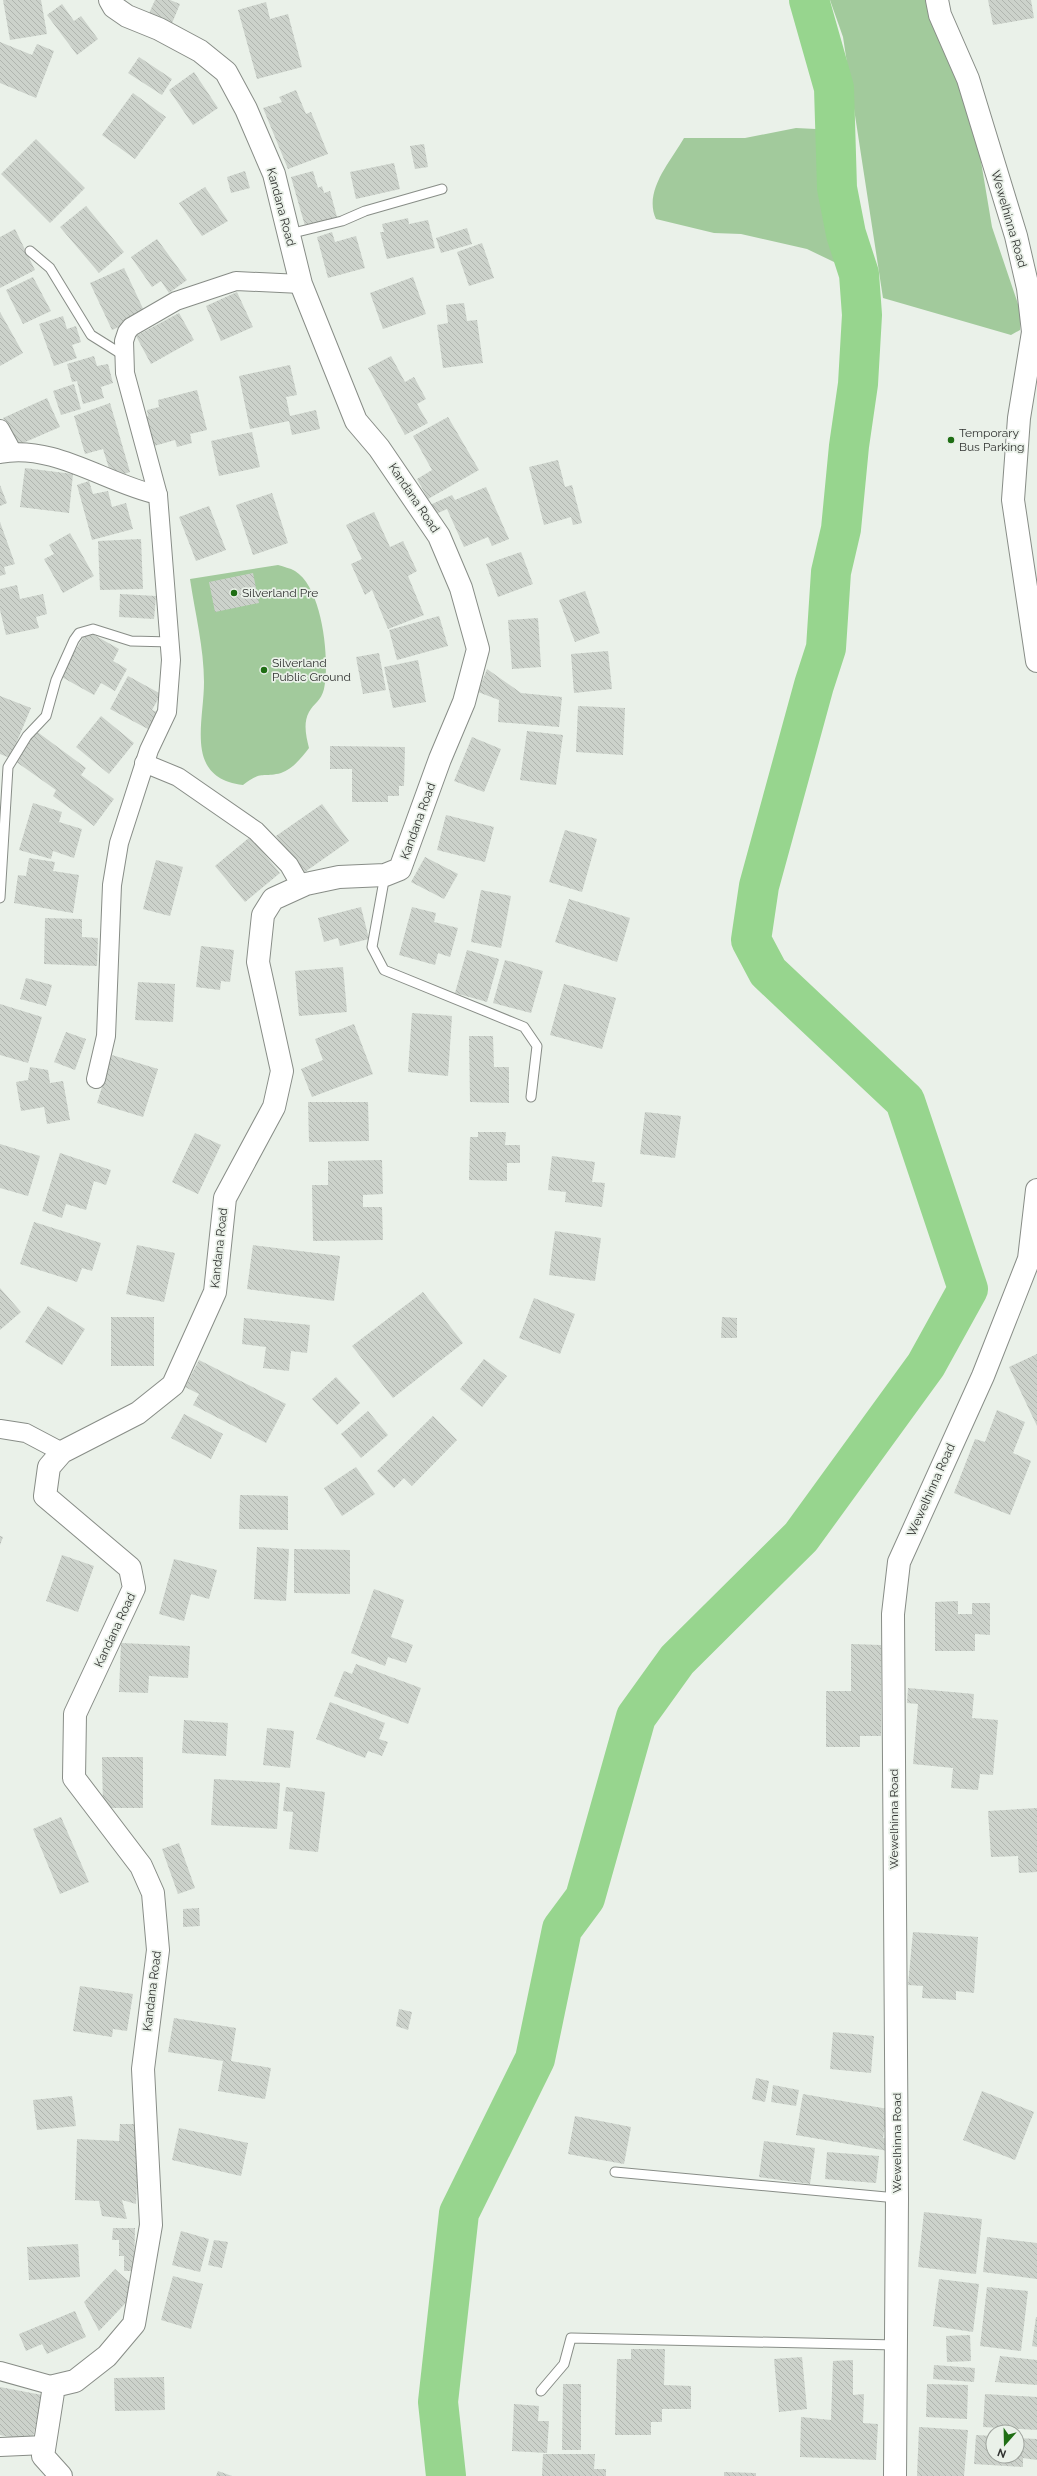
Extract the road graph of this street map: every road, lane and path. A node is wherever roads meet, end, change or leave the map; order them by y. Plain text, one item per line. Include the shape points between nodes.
1 (110, 0) edge
2 (937, 0) edge
3 (442, 189) dead end
4 (289, 234) junction
5 (30, 251) dead end
6 (301, 284) junction
7 (123, 355) junction
8 (0, 429) edge
9 (6, 452) edge
10 (158, 495) junction
11 (171, 642) junction
12 (1037, 660) edge
13 (144, 763) junction
14 (385, 875) junction
15 (301, 886) junction
16 (0, 898) edge
17 (96, 1079) dead end
18 (531, 1097) dead end
19 (1037, 1190) edge
20 (1033, 1260) edge
21 (0, 1429) edge
22 (62, 1452) junction
23 (615, 2172) dead end
24 (897, 2198) junction
25 (896, 2345) junction
26 (0, 2371) edge
27 (54, 2386) junction
28 (541, 2391) dead end
29 (45, 2445) junction
30 (0, 2447) edge
31 (61, 2476) edge
32 (895, 2476) edge

1 - 4 street, Kandana Road via 114,7 127,16 159,29 200,51 226,72 246,109 274,174
2 - 12 street, Wewelhinna Road via 940,15 968,79 1016,236 1028,288 1033,332 1019,418 1013,500
3 - 4 lane via 365,211 342,221
4 - 6 street, Kandana Road
5 - 7 lane via 50,268 91,335
6 - 7 street via 236,281 176,300 131,327 127,332
6 - 14 street, Kandana Road via 356,421 379,448 439,536 461,588 478,649 464,702 440,759 400,869
7 - 10 street via 125,373
8 - 9 street
9 - 10 street via 30,452 93,470 134,489
10 - 11 street
11 - 13 street via 167,712
11 - 16 lane via 131,640 93,629 79,633 74,640 56,680 46,716 27,736 8,767
13 - 15 street via 178,777 256,831 289,865
13 - 17 street via 119,843 112,885 106,1036
14 - 15 street, Kandana Road via 339,877
14 - 18 lane via 372,947 384,970 524,1027 537,1046
15 - 22 street, Kandana Road via 273,899 263,915 258,962 282,1071 274,1107 224,1198 215,1292 173,1385 138,1413
19 - 20 street, Wewelhinna Road
20 - 24 street, Wewelhinna Road via 899,1562 893,1614
21 - 22 street via 26,1433
22 - 27 street, Kandana Road via 49,1467 45,1496 130,1568 134,1588 75,1714 74,1778 141,1866 153,1893 158,1950 143,2069 151,2225 134,2324 107,2356 75,2381
23 - 24 lane
24 - 25 street, Wewelhinna Road
25 - 28 lane via 570,2338 564,2364
25 - 32 street, Wewelhinna Road
26 - 27 street
27 - 29 street
29 - 30 street
29 - 31 street via 43,2456

